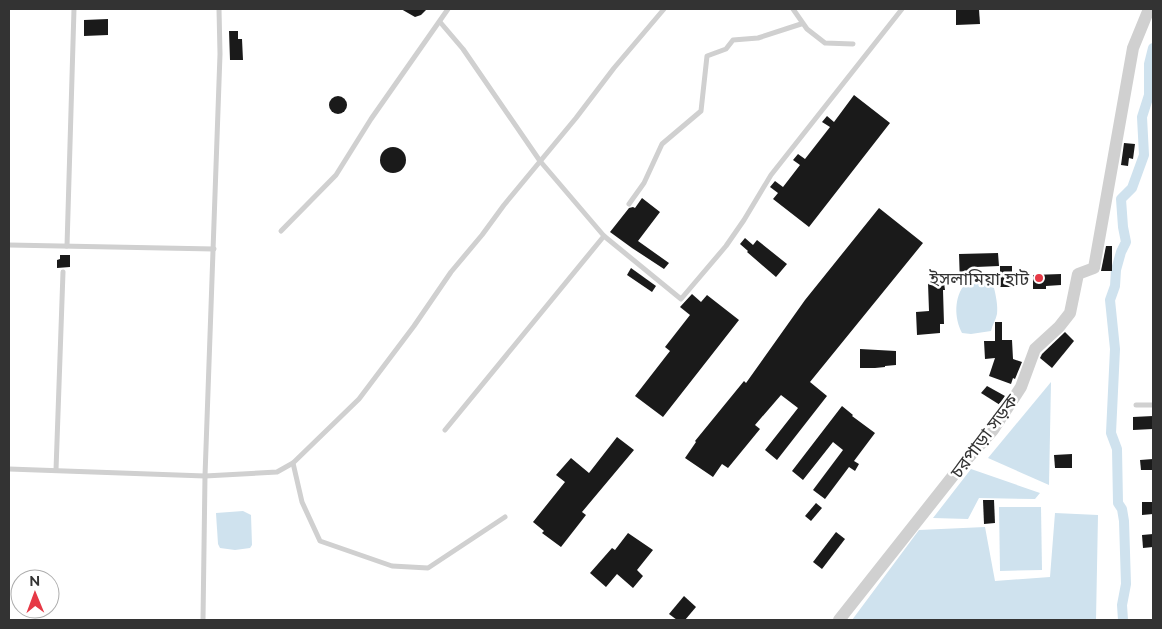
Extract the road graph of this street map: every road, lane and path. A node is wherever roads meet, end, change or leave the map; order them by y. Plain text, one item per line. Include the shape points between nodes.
1 (74, 9) edge
2 (219, 9) edge
3 (448, 9) edge
4 (664, 9) edge
5 (793, 9) edge
6 (902, 9) edge
7 (1149, 9) edge
8 (440, 22) junction
9 (801, 24) junction
10 (853, 44) dead end
11 (540, 161) junction
12 (629, 204) dead end
13 (281, 231) dead end
14 (604, 236) junction
15 (9, 245) edge
16 (67, 246) junction
17 (214, 249) junction
18 (64, 272) dead end
19 (1136, 405) dead end
20 (1153, 405) edge
21 (445, 430) dead end
22 (293, 463) junction
23 (9, 470) edge
24 (56, 470) junction
25 (206, 476) junction
26 (505, 517) dead end
27 (203, 620) edge
28 (839, 620) edge

1 - 16 lane
2 - 17 lane
3 - 8 lane
4 - 11 lane
5 - 9 lane
6 - 14 lane via 771,175 726,246 681,299
7 - 28 street, চরপাড়া সড়ক via 1132,48 1094,268 1078,274 1070,313 1060,327 1035,349 1021,387 993,430
8 - 11 lane
8 - 13 lane via 371,119 336,175
9 - 10 lane via 825,43
9 - 12 lane via 758,38 733,40 726,49 707,56 701,111 662,144 644,183
11 - 14 lane
11 - 22 lane via 451,272 359,399
14 - 21 lane
15 - 16 lane
16 - 17 lane
17 - 25 lane
18 - 24 lane
19 - 20 lane
22 - 25 lane via 277,472
22 - 26 lane via 302,502 320,541 392,566 428,568
23 - 24 lane
24 - 25 lane
25 - 27 lane

